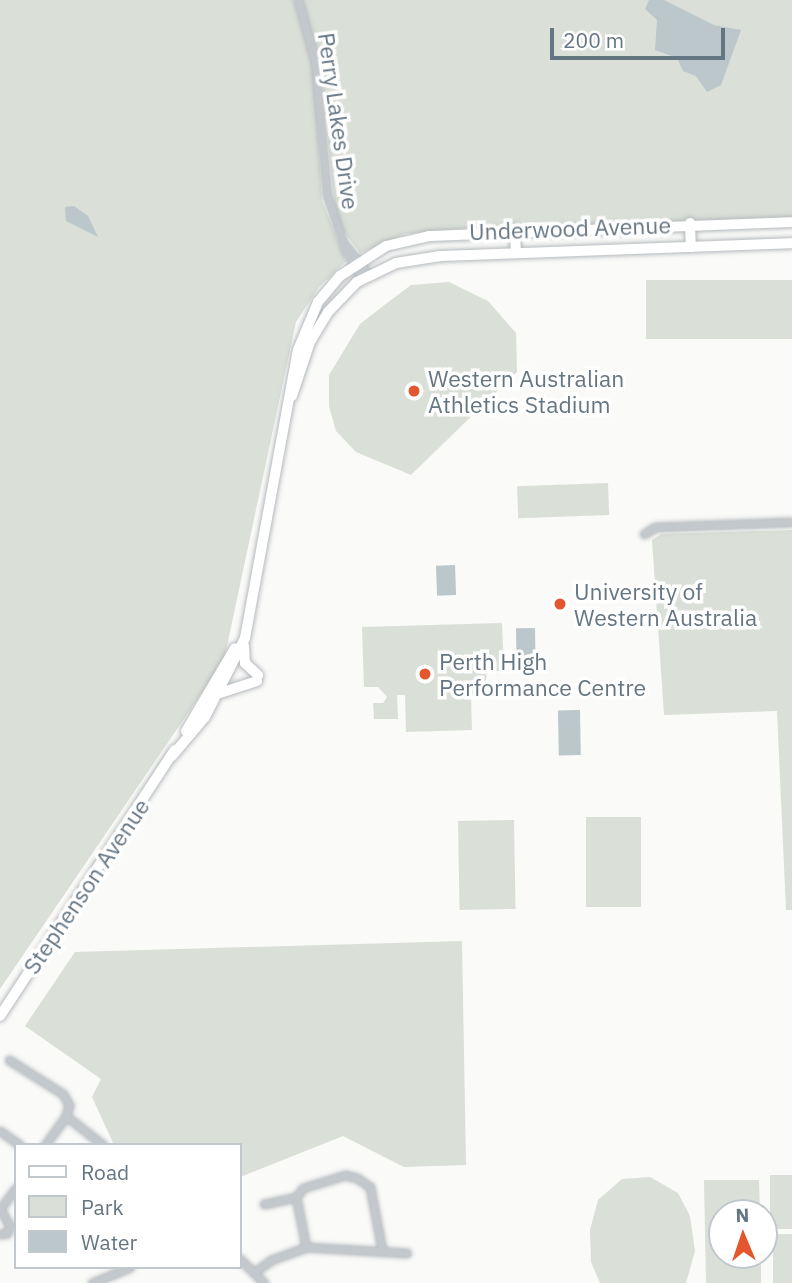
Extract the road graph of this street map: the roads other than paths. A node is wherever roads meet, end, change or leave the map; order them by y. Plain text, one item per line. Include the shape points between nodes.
1 (298, 0) edge
2 (792, 222) edge
3 (690, 223) junction
4 (515, 229) junction
5 (792, 243) edge
6 (691, 247) junction
7 (516, 253) junction
8 (356, 262) junction
9 (366, 277) junction
10 (288, 410) junction
11 (792, 522) edge
12 (644, 534) dead end
13 (246, 624) junction
14 (245, 638) junction
15 (220, 693) junction
16 (172, 756) junction
17 (0, 1016) edge
18 (9, 1060) dead end
19 (66, 1116) junction
20 (0, 1131) edge
21 (17, 1143) edge
22 (46, 1143) edge
23 (100, 1143) edge
24 (14, 1191) edge
25 (296, 1197) junction
26 (264, 1204) dead end
27 (2, 1210) edge
28 (7, 1231) edge
29 (306, 1247) junction
30 (382, 1250) junction
31 (407, 1253) dead end
32 (242, 1260) edge
33 (125, 1269) edge
34 (256, 1271) junction
35 (92, 1283) edge
36 (264, 1283) edge

1 - 8 street, Perry Lakes Drive via 315,61 325,187
2 - 3 main road, Underwood Avenue
3 - 4 main road, Underwood Avenue
3 - 6 main road
4 - 7 main road
4 - 8 main road, Underwood Avenue via 418,237
5 - 6 main road, Underwood Avenue
6 - 7 main road, Underwood Avenue
7 - 9 main road, Underwood Avenue via 418,259
8 - 9 street, Perry Lakes Drive
8 - 10 main road, Stephenson Avenue via 328,288 308,320 290,382
9 - 10 main road, Stephenson Avenue via 341,297 317,327
10 - 13 main road, Stephenson Avenue
11 - 12 street via 655,527
13 - 14 main road, Stephenson Avenue
13 - 16 main road, Stephenson Avenue
14 - 15 main road, Stephenson Avenue
14 - 15 main road via 244,661 258,678
15 - 16 main road, Stephenson Avenue
16 - 17 main road, Stephenson Avenue
18 - 19 street via 63,1094 69,1105
19 - 22 street
19 - 23 street
20 - 21 street
24 - 27 street
25 - 26 street
25 - 29 street
25 - 30 street via 303,1188 345,1175 357,1178 370,1187
27 - 28 street
29 - 30 street
29 - 34 street
30 - 31 street
32 - 34 street
33 - 35 street
34 - 36 street

